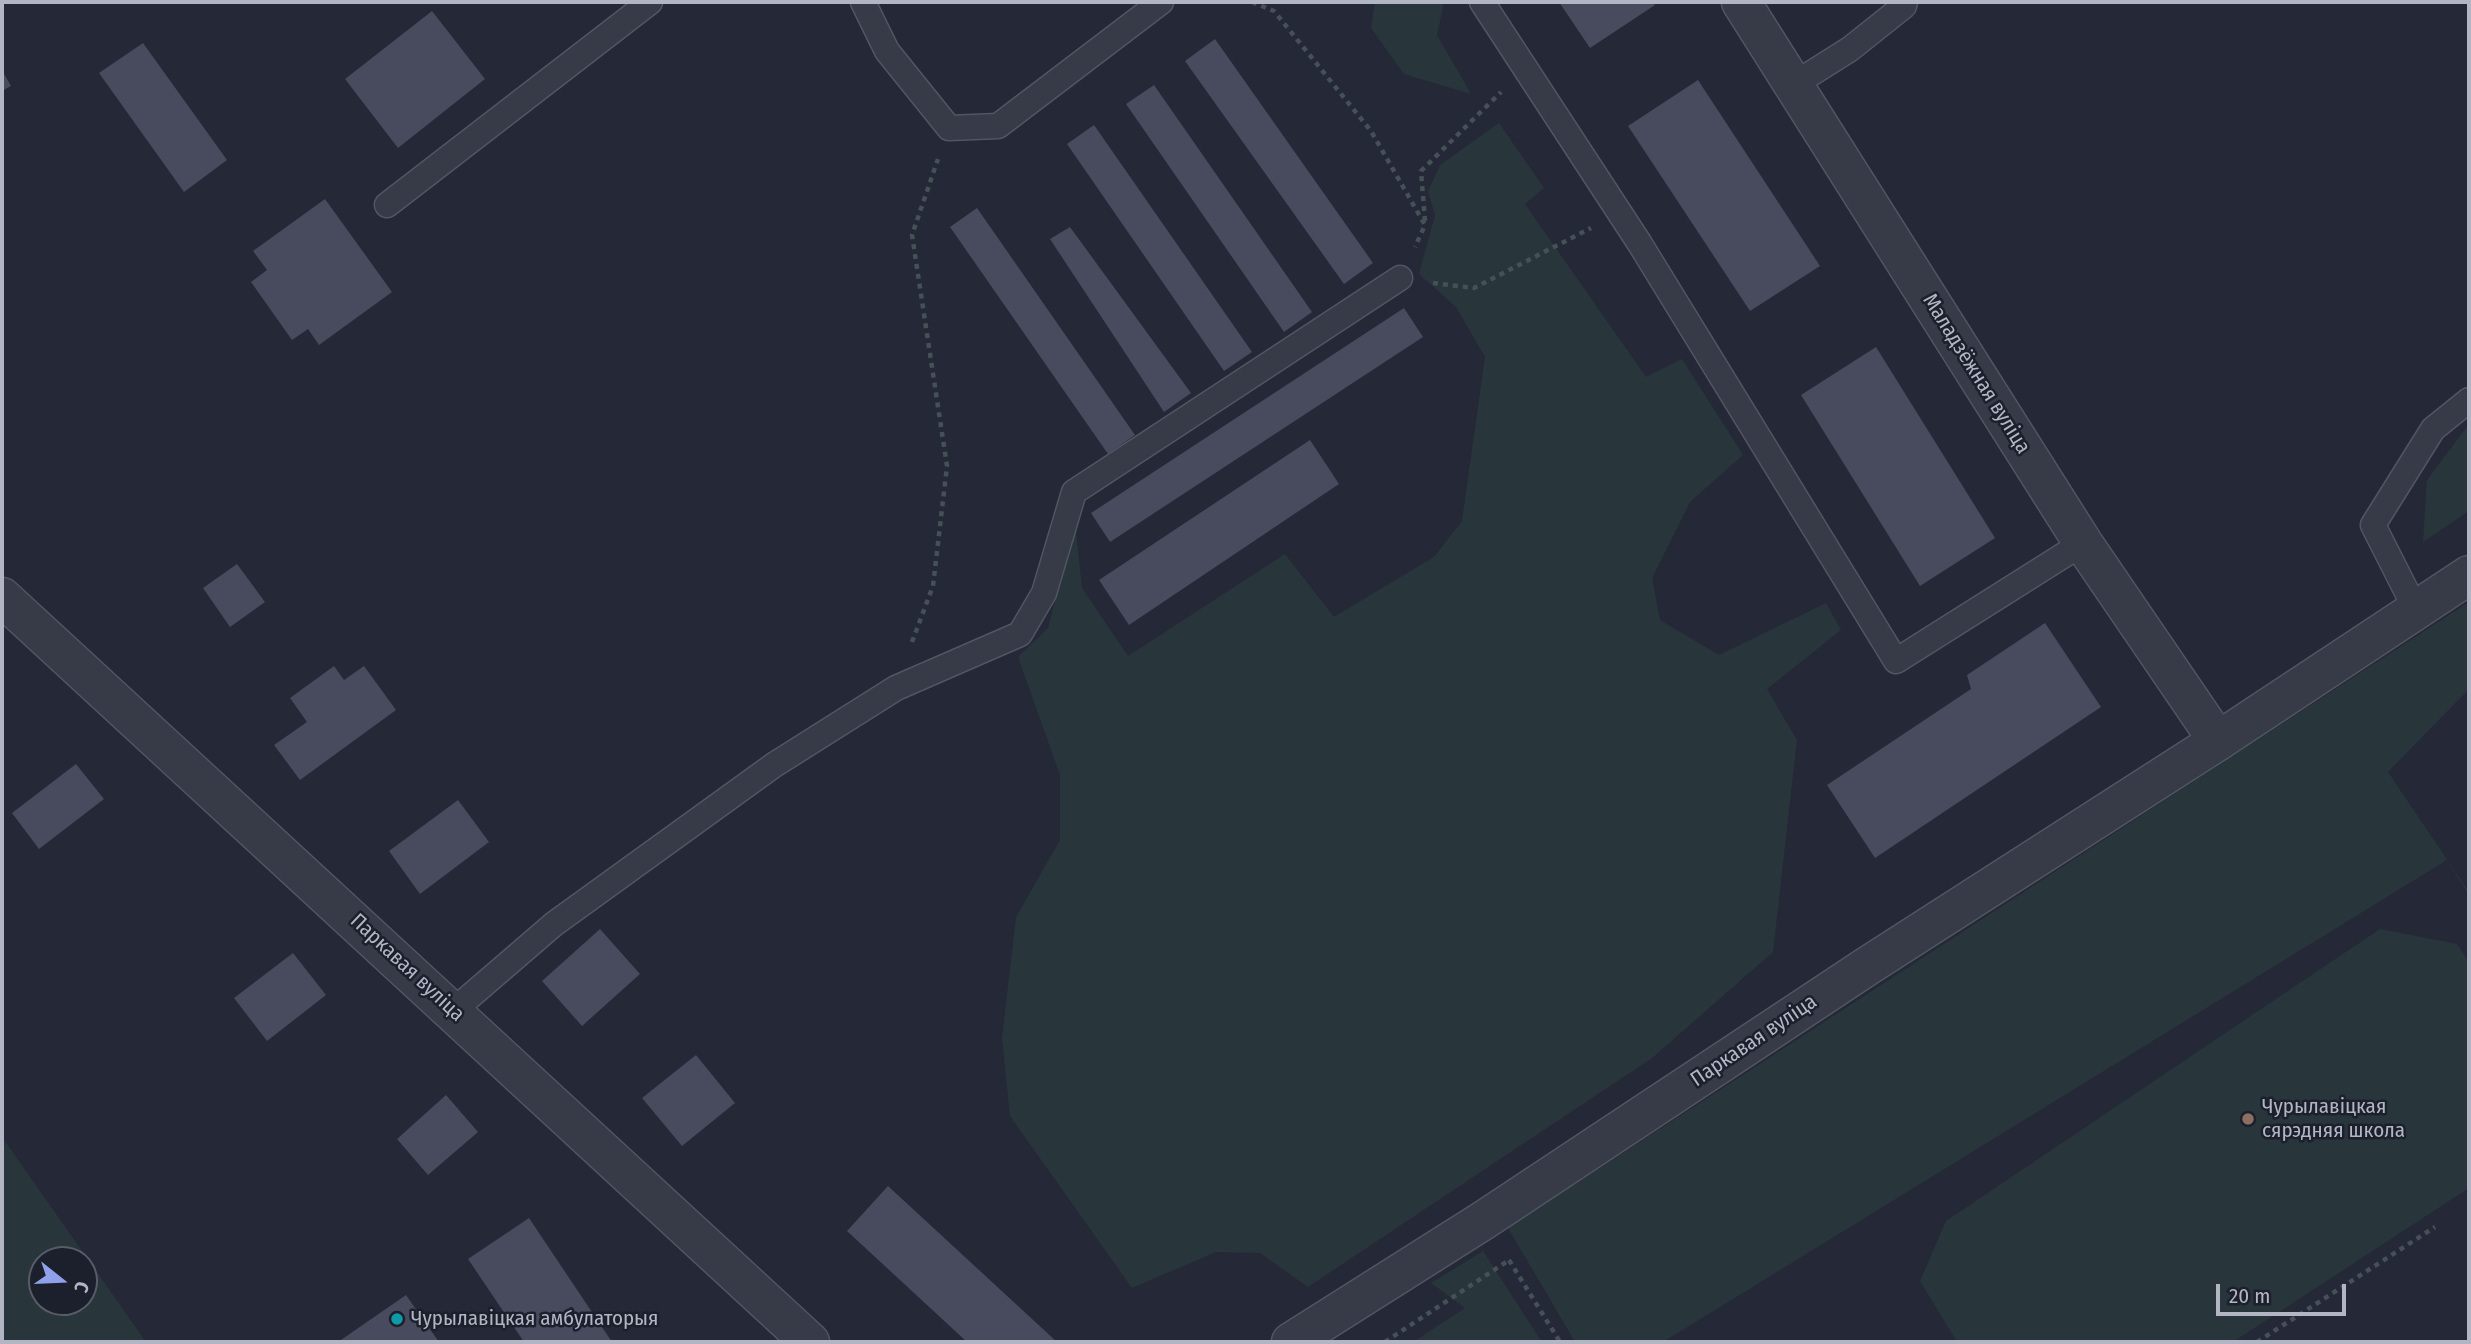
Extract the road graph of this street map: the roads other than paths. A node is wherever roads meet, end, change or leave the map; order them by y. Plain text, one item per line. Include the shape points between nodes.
1 (650, 2) edge
2 (863, 2) edge
3 (1161, 2) edge
4 (1482, 2) edge
5 (1741, 2) edge
6 (1905, 2) edge
7 (1793, 85) junction
8 (387, 205) dead end
9 (1399, 278) road end
10 (2469, 400) edge
11 (2083, 543) junction
12 (2469, 575) edge
13 (2, 597) edge
14 (2416, 610) junction
15 (2218, 741) junction
16 (453, 1011) junction
17 (805, 1341) edge
18 (1291, 1342) edge

1 - 8 lane
2 - 3 lane via 887,51 948,128 998,127
4 - 11 lane via 1620,213 1896,662
5 - 7 street, Маладзёжная вуліца
6 - 7 lane via 1850,49
7 - 11 street, Маладзёжная вуліца
9 - 16 lane via 1074,492 1044,593 1020,635 896,688 774,765 554,923
10 - 14 lane via 2433,429 2373,525
11 - 15 street, Маладзёжная вуліца
12 - 14 street, Паркавая вуліца
13 - 16 street, Паркавая вуліца
14 - 15 street, Паркавая вуліца
15 - 18 street, Паркавая вуліца
16 - 17 street, Паркавая вуліца

